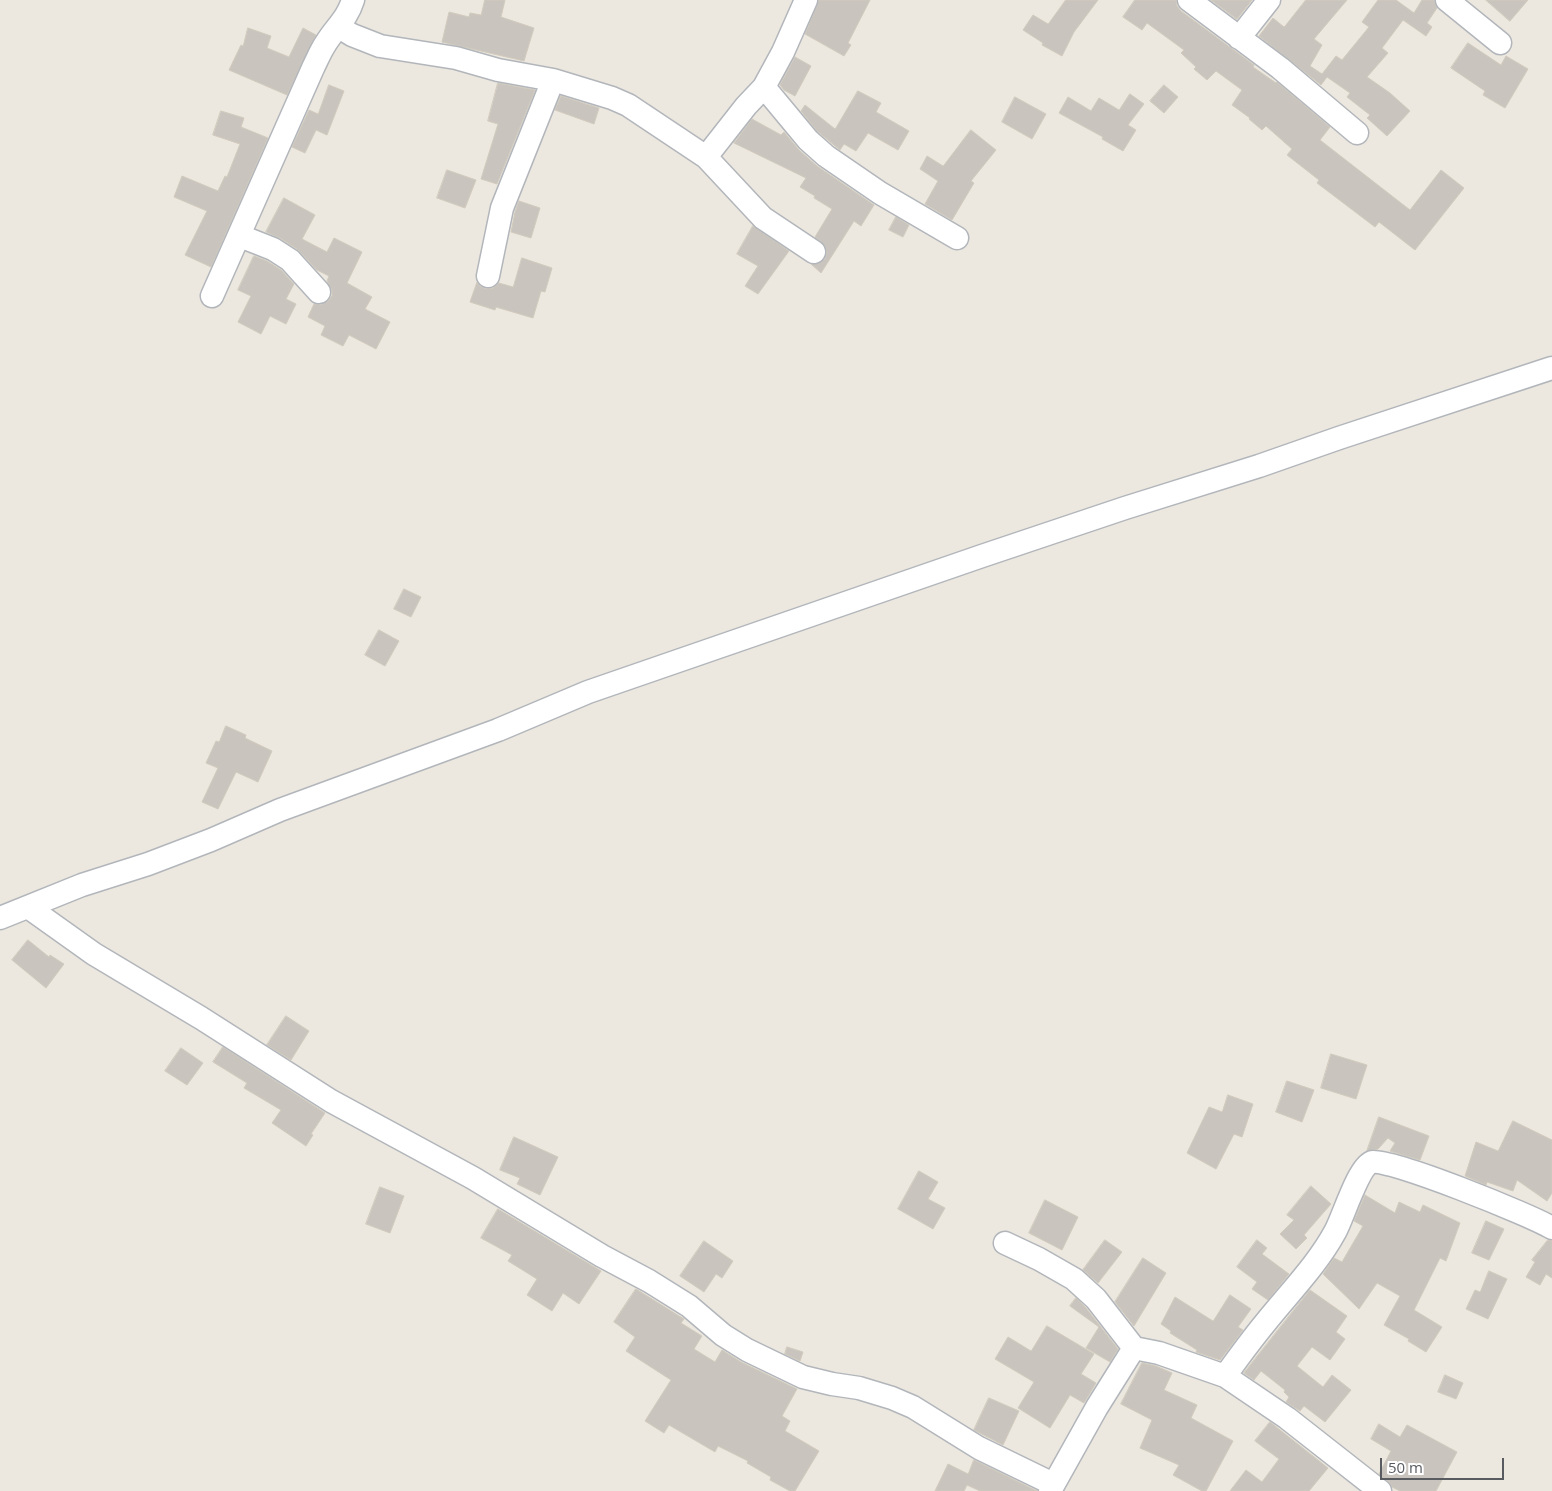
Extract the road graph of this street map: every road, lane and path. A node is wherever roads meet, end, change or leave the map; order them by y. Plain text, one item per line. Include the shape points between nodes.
1 (353, 0) edge
2 (806, 0) edge
3 (1189, 0) edge
4 (1269, 0) edge
5 (1447, 0) edge
6 (340, 27) junction
7 (1239, 38) junction
8 (1500, 43) dead end
9 (553, 80) junction
10 (764, 87) junction
11 (1356, 132) dead end
12 (706, 157) junction
13 (240, 236) junction
14 (957, 238) dead end
15 (814, 252) dead end
16 (488, 276) dead end
17 (319, 292) dead end
18 (212, 296) dead end
19 (1552, 368) edge
20 (28, 907) junction
21 (0, 918) edge
22 (1552, 1228) edge
23 (1005, 1242) dead end
24 (1134, 1348) junction
25 (1225, 1376) junction
26 (1051, 1488) edge
27 (1380, 1491) edge

1 - 6 street
2 - 10 street
3 - 7 street
4 - 7 street
5 - 8 street
6 - 9 street via 352,36 380,46 456,58
6 - 13 street via 326,43 313,68
7 - 11 street
9 - 12 street via 628,105
9 - 16 street via 502,208
10 - 12 street
10 - 14 street via 808,140 826,156 880,193
12 - 15 street via 763,218
13 - 17 street via 273,249 290,260
13 - 18 street
19 - 20 street via 1124,508 588,692 498,730
20 - 21 street
20 - 26 street via 94,954 331,1101 473,1178 649,1281 689,1306 747,1350 803,1377 858,1388 913,1407
22 - 25 street via 1418,1173 1390,1163 1372,1162 1362,1172 1336,1231 1318,1258
23 - 24 street via 1060,1270 1085,1288
24 - 25 street via 1159,1353
24 - 26 street via 1096,1407
25 - 27 street via 1288,1418

